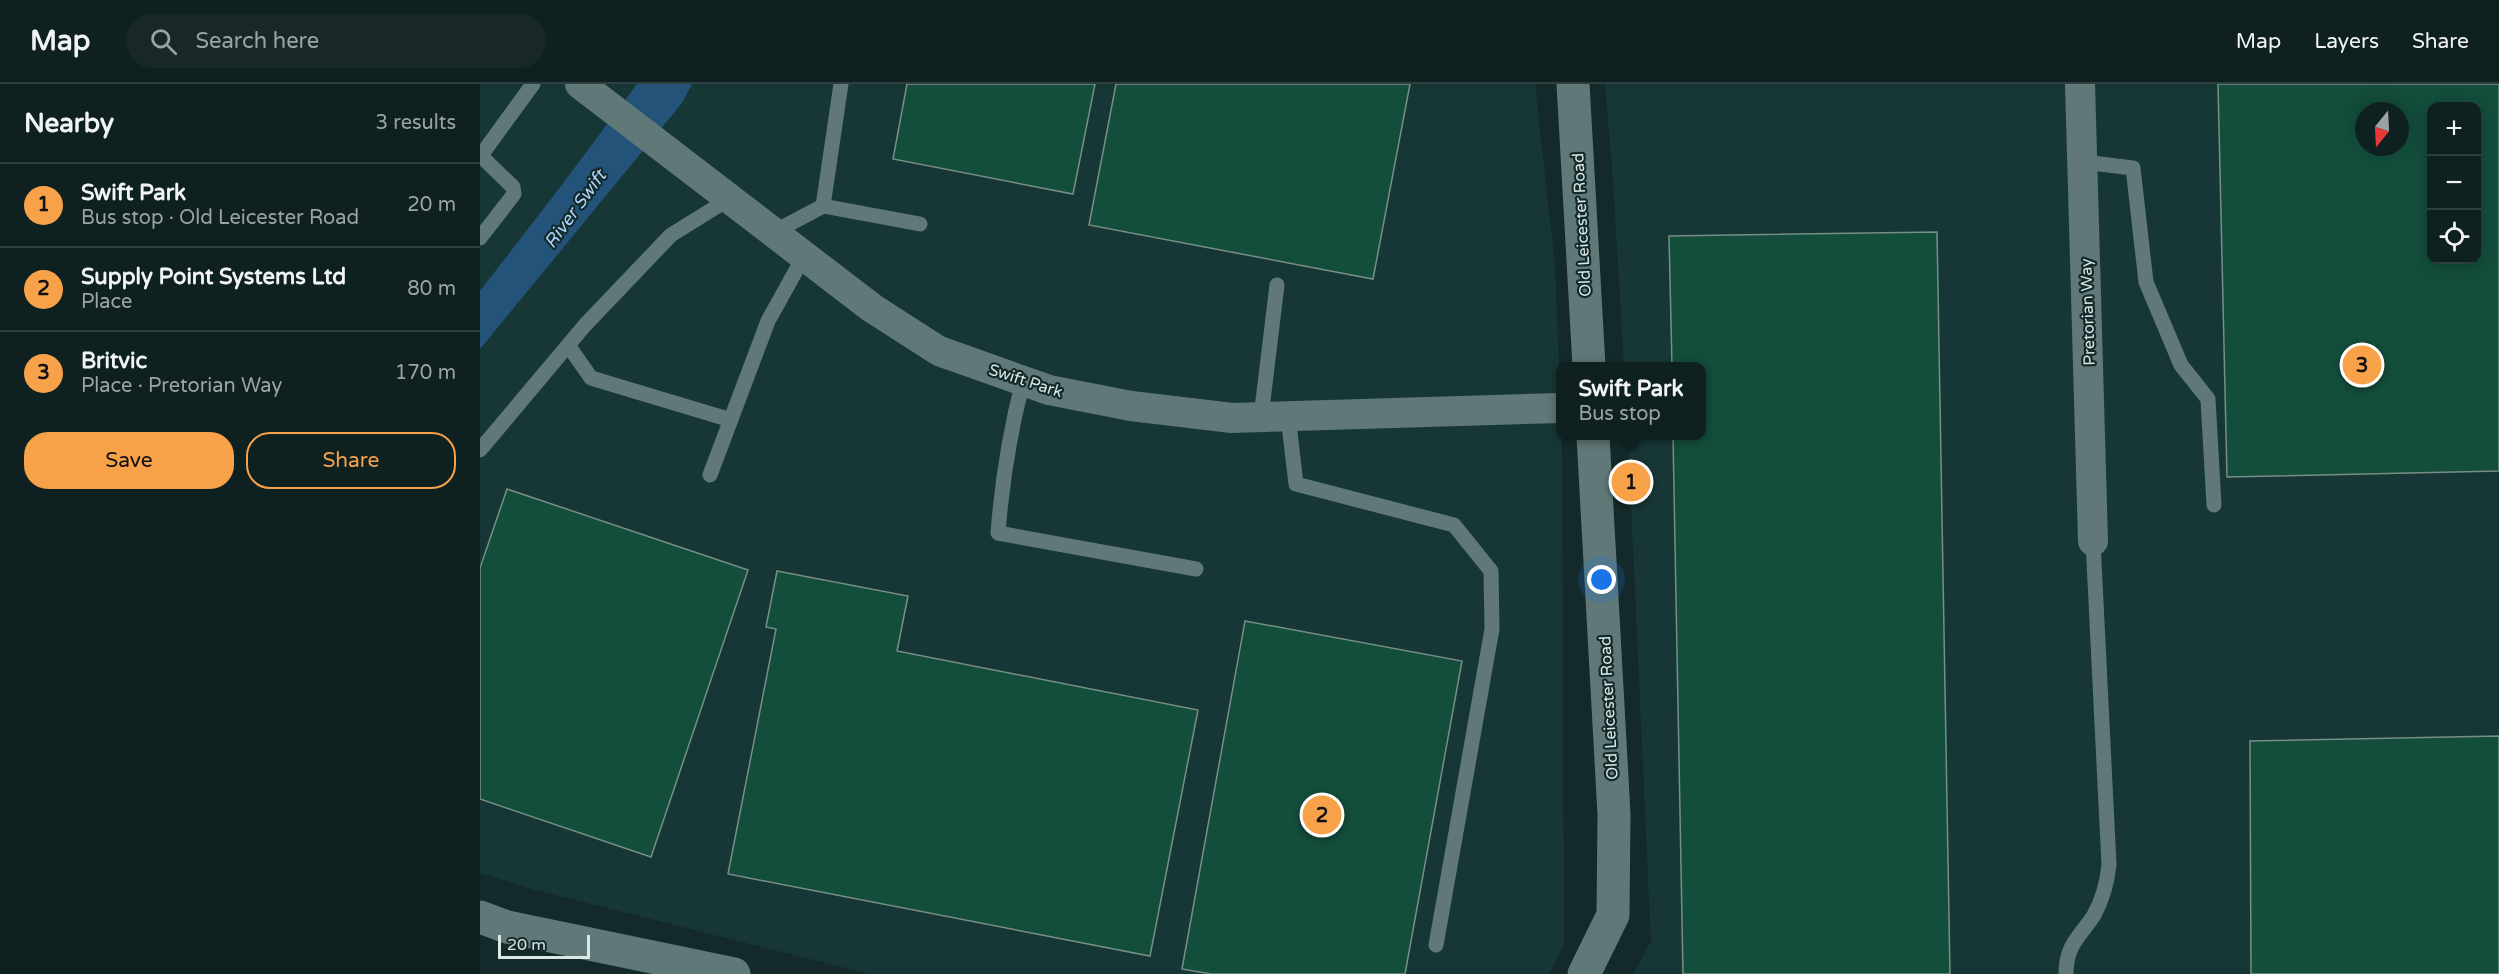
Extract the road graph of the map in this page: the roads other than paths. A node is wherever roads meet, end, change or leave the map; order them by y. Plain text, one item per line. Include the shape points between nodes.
1 (532, 84) edge
2 (841, 84) edge
3 (1573, 84) edge
4 (2080, 84) edge
5 (583, 86) edge
6 (2083, 162) junction
7 (725, 196) junction
8 (823, 206) junction
9 (920, 224) dead end
10 (774, 232) junction
11 (480, 238) edge
12 (804, 256) junction
13 (1277, 285) dead end
14 (568, 345) junction
15 (1589, 362) edge
16 (1023, 381) junction
17 (1556, 408) edge
18 (1274, 416) junction
19 (731, 420) junction
20 (1593, 440) edge
21 (480, 450) edge
22 (710, 475) dead end
23 (2214, 505) dead end
24 (2093, 541) joint
25 (1196, 569) dead end
26 (480, 917) edge
27 (1436, 945) dead end
28 (734, 974) edge
29 (1584, 974) edge
30 (2066, 974) edge

1 - 11 lane via 482,154 513,187 514,194
2 - 8 lane
3 - 15 street, Old Leicester Road
4 - 6 street, Pretorian Way
5 - 7 street, Swift Park
6 - 23 lane via 2133,168 2146,282 2181,366 2208,399
6 - 24 street, Pretorian Way
7 - 10 street, Swift Park
7 - 14 lane via 671,235
8 - 9 lane
8 - 10 lane
10 - 12 street, Swift Park
12 - 16 street, Swift Park via 872,308 939,351
12 - 19 lane via 768,321
13 - 18 lane
14 - 19 lane via 591,378
14 - 21 lane
16 - 18 street, Swift Park via 1048,390 1131,406 1232,418
16 - 25 lane via 1001,487 998,533
17 - 18 street, Swift Park
18 - 27 lane via 1296,484 1454,525 1491,571 1492,629
19 - 22 lane
20 - 29 street, Old Leicester Road via 1614,814 1613,915
24 - 30 lane via 2109,865 2103,894 2069,951
26 - 28 street via 507,927

